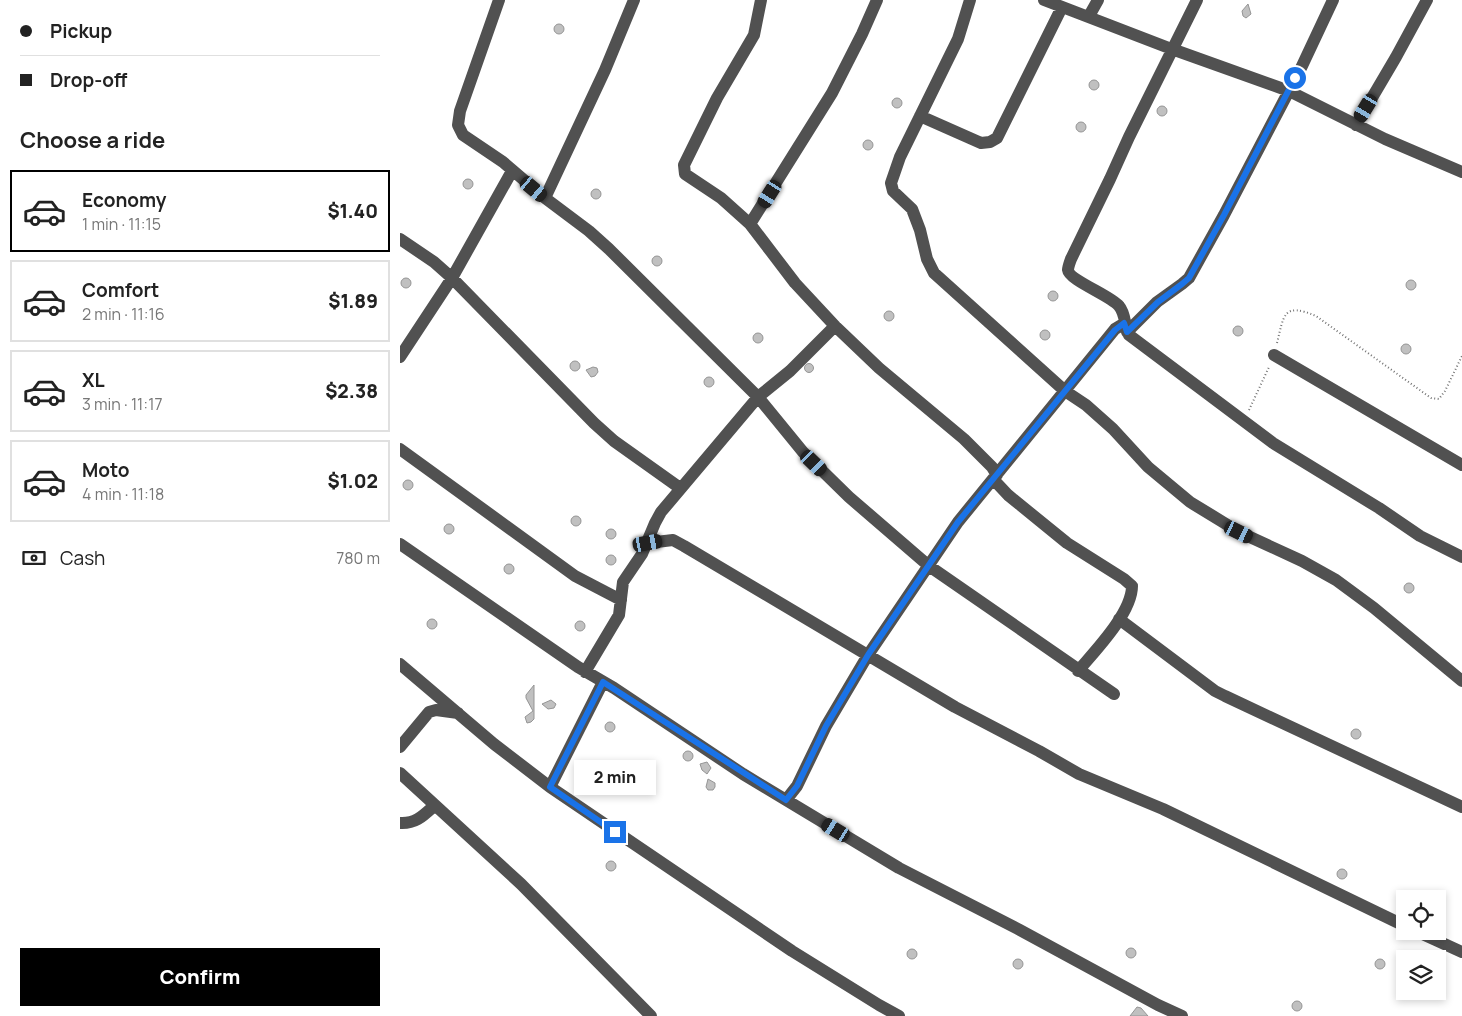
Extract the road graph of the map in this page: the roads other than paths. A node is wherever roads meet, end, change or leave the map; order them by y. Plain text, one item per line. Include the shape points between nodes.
1 (499, 0) edge
2 (634, 0) edge
3 (761, 0) edge
4 (877, 0) edge
5 (970, 0) edge
6 (1044, 0) edge
7 (1098, 0) edge
8 (1197, 0) edge
9 (1333, 0) edge
10 (1426, 0) edge
11 (1062, 7) junction
12 (1088, 16) junction
13 (1172, 49) junction
14 (1289, 91) junction
15 (920, 116) junction
16 (1356, 125) junction
17 (512, 171) junction
18 (1462, 172) edge
19 (545, 198) junction
20 (750, 224) junction
21 (400, 239) edge
22 (452, 278) junction
23 (835, 326) junction
24 (1126, 327) junction
25 (1274, 354) road end
26 (400, 358) edge
27 (1065, 391) junction
28 (758, 397) junction
29 (400, 449) edge
30 (1462, 465) edge
31 (995, 477) junction
32 (680, 488) junction
33 (648, 543) junction
34 (400, 544) edge
35 (1462, 557) edge
36 (928, 566) junction
37 (621, 600) junction
38 (1119, 619) junction
39 (868, 655) junction
40 (400, 664) edge
41 (1078, 671) junction
42 (585, 672) junction
43 (1462, 681) edge
44 (603, 682) junction
45 (1114, 694) dead end
46 (458, 713) junction
47 (400, 748) edge
48 (400, 773) edge
49 (550, 787) junction
50 (786, 800) junction
51 (435, 806) junction
52 (1462, 807) edge
53 (400, 822) edge
54 (1396, 922) edge
55 (1436, 940) edge
56 (1462, 952) edge
57 (651, 1016) edge
58 (899, 1016) edge
59 (1182, 1016) edge

1 - 17 street via 458,125 463,136
2 - 19 street
3 - 20 street via 754,35 718,98 684,169 688,177 721,198
4 - 20 street via 832,92
5 - 15 street via 958,39
6 - 11 street
7 - 12 street
8 - 13 street
9 - 14 street
10 - 16 street
11 - 12 street
11 - 15 street via 997,138 981,143
12 - 13 street
13 - 14 street
13 - 24 street via 1068,271 1114,302 1123,312
14 - 16 street
14 - 24 street via 1189,278
15 - 27 street via 891,182 893,191 912,209 930,266 952,290
16 - 18 street
17 - 19 street
17 - 22 street
19 - 28 street via 609,249
20 - 23 street via 795,283
21 - 22 street
22 - 26 street
22 - 32 street via 614,441
23 - 28 street via 790,371
23 - 31 street via 879,368 964,439 992,467
24 - 27 street via 1115,330
24 - 35 street via 1136,340 1273,443 1420,536
25 - 30 street
27 - 31 street
27 - 43 street via 1086,405 1148,467 1190,502 1239,532 1302,560 1336,580
28 - 32 street
28 - 36 street via 803,452
29 - 37 street via 575,576
31 - 36 street
31 - 38 street via 1008,495 1067,542 1132,586 1132,593
32 - 33 street via 654,523
33 - 37 street via 623,582
33 - 39 street via 673,540
34 - 42 street
36 - 39 street
36 - 41 street
37 - 42 street via 619,615
38 - 41 street
38 - 52 street via 1215,691
39 - 50 street via 826,726 797,786
39 - 54 street via 955,707 1079,774 1172,814
40 - 46 street
41 - 45 street
42 - 44 street
44 - 49 street
44 - 50 street
46 - 47 street via 429,712
46 - 49 street
48 - 51 street
49 - 58 street via 792,951
50 - 59 street via 899,868
51 - 53 street via 418,820
51 - 57 street via 521,884
55 - 56 street

